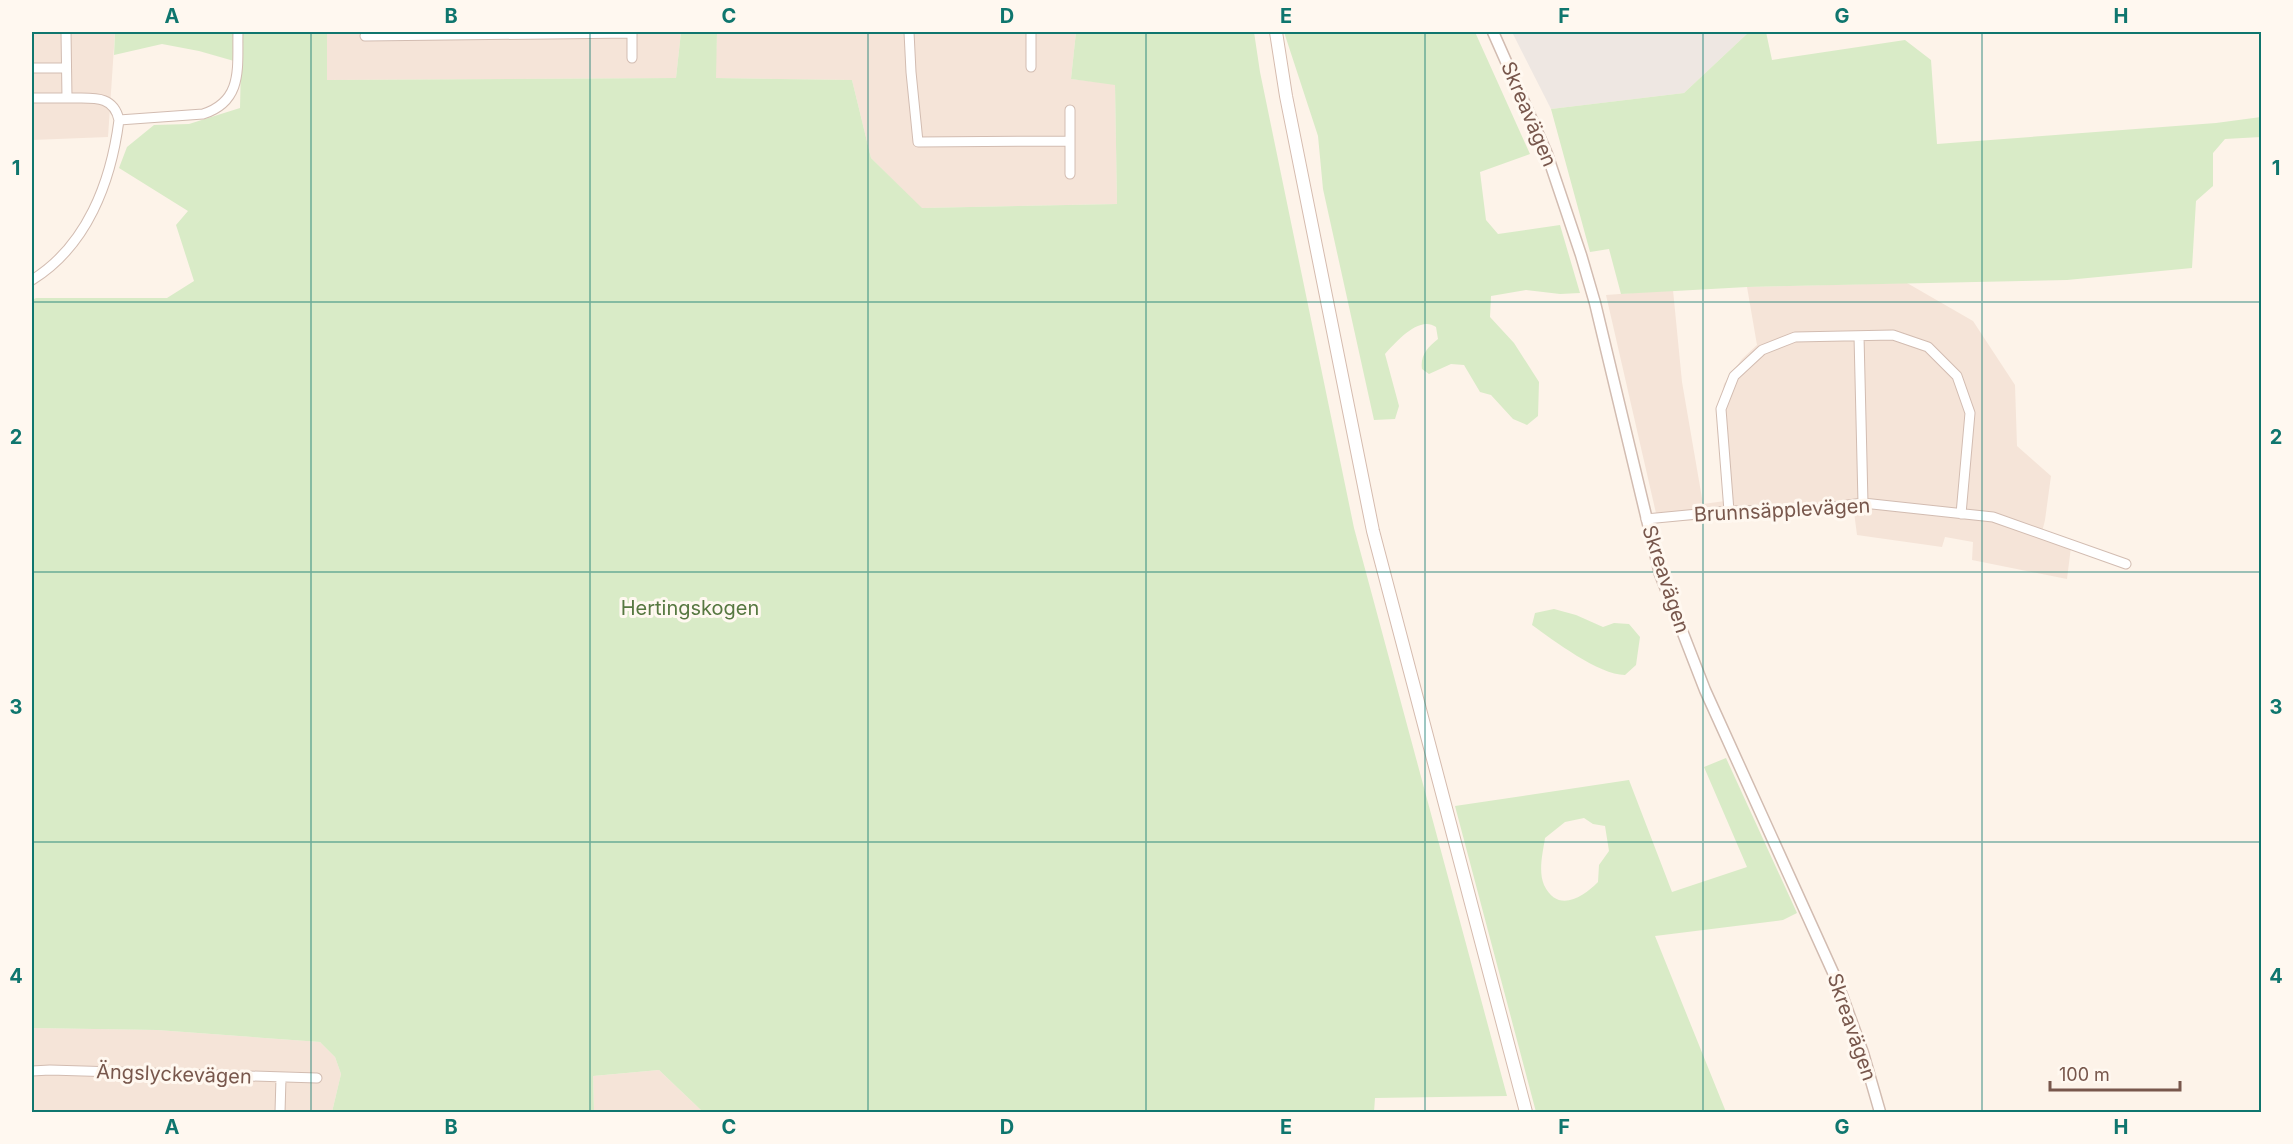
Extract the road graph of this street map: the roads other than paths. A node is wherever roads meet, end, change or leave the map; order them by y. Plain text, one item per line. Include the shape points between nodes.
1 (66, 32) edge
2 (238, 32) edge
3 (632, 32) edge
4 (909, 32) edge
5 (1031, 32) edge
6 (1276, 32) edge
7 (1493, 32) edge
8 (524, 34) edge
9 (365, 36) dead end
10 (632, 58) dead end
11 (1031, 67) dead end
12 (32, 68) edge
13 (66, 68) junction
14 (32, 98) edge
15 (67, 98) junction
16 (1070, 110) dead end
17 (119, 120) junction
18 (1070, 141) junction
19 (1070, 174) dead end
20 (32, 280) edge
21 (1859, 336) junction
22 (1863, 503) junction
23 (1729, 511) junction
24 (1961, 514) junction
25 (1646, 519) junction
26 (2126, 564) dead end
27 (32, 1071) edge
28 (281, 1078) junction
29 (317, 1078) dead end
30 (280, 1113) edge
31 (1526, 1113) edge
32 (1880, 1113) edge

1 - 13 street
2 - 17 street via 237,77 231,94 220,106 204,114
3 - 8 street
3 - 10 street
4 - 18 street via 918,142
5 - 11 street
6 - 31 main road via 1373,531
7 - 25 street, Skreavägen via 1547,154 1581,255
8 - 9 street
12 - 13 street
13 - 15 street
14 - 15 street
15 - 17 street via 104,99 117,110
16 - 18 street
17 - 20 street via 96,208 79,237
18 - 19 street
21 - 22 street
21 - 23 street via 1795,337 1762,350 1734,376 1721,409
21 - 24 street via 1893,335 1928,347 1957,376 1970,412
22 - 23 street, Brunnsäpplevägen via 1811,510
22 - 24 street, Brunnsäpplevägen
23 - 25 street, Brunnsäpplevägen
24 - 26 street, Brunnsäpplevägen via 1993,517
25 - 32 street, Skreavägen via 1660,574 1692,657 1828,959 1863,1053
27 - 28 street, Ängslyckevägen
28 - 29 street, Ängslyckevägen
28 - 30 street

